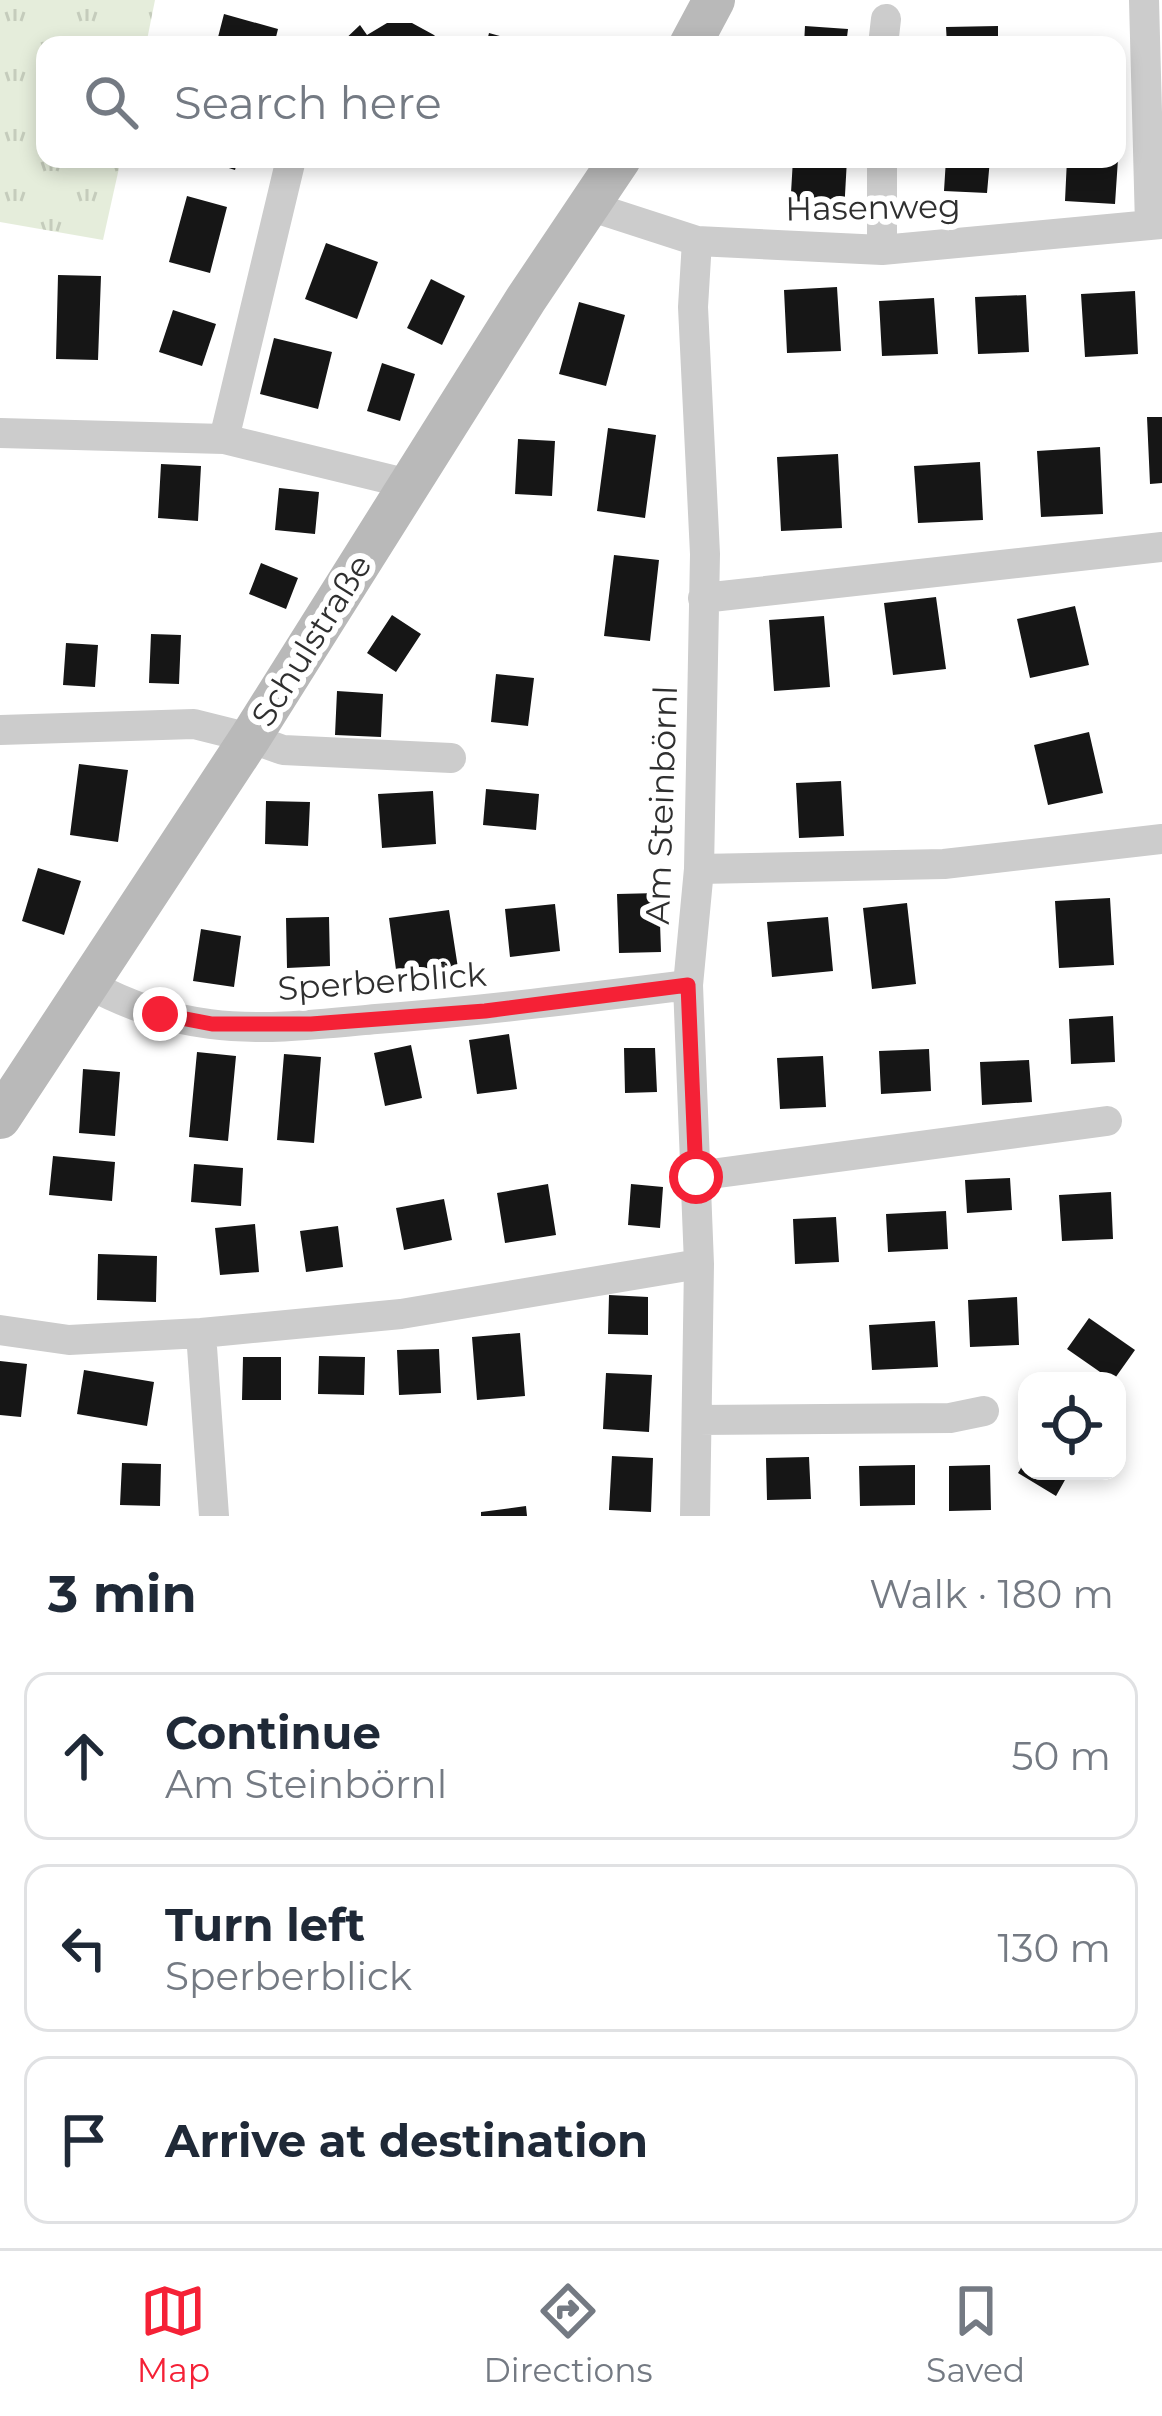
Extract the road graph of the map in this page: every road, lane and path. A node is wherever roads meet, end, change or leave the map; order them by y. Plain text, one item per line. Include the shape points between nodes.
1 (713, 0) edge
2 (1144, 0) edge
3 (695, 36) edge
4 (289, 168) edge
5 (614, 168) edge
6 (882, 168) edge
7 (590, 206) junction
8 (1156, 224) edge
9 (697, 242) junction
10 (882, 250) junction
11 (0, 433) edge
12 (224, 439) junction
13 (410, 484) junction
14 (1162, 547) edge
15 (704, 598) junction
16 (0, 730) edge
17 (250, 738) junction
18 (452, 758) dead end
19 (1162, 839) edge
20 (699, 869) junction
21 (88, 984) junction
22 (688, 985) junction
23 (0, 1118) edge
24 (1107, 1121) dead end
25 (696, 1177) junction
26 (699, 1264) junction
27 (0, 1330) edge
28 (201, 1334) junction
29 (984, 1411) dead end
30 (697, 1420) junction
31 (214, 1516) edge
32 (695, 1516) edge

1 - 3 street
2 - 8 street
4 - 12 street
5 - 7 street, Schulstraße
6 - 10 street
7 - 9 street, Hasenweg
7 - 13 street, Schulstraße
8 - 10 street, Hasenweg
9 - 10 street, Hasenweg
9 - 15 street, Am Steinbörnl
11 - 12 street
12 - 13 street
13 - 17 street, Schulstraße
14 - 15 street
15 - 20 street, Am Steinbörnl
16 - 17 street via 194,724
17 - 18 street via 283,749
17 - 21 street, Schulstraße
19 - 20 street via 944,864
20 - 22 street, Am Steinbörnl
21 - 22 street, Sperberblick via 160,1014 266,1025 485,1011
21 - 23 street, Schulstraße
22 - 25 street, Am Steinbörnl
24 - 25 street
25 - 26 street, Am Steinbörnl
26 - 28 street via 401,1314
26 - 30 street, Am Steinbörnl
27 - 28 street via 69,1340
28 - 31 street
29 - 30 street
30 - 32 street, Am Steinbörnl

